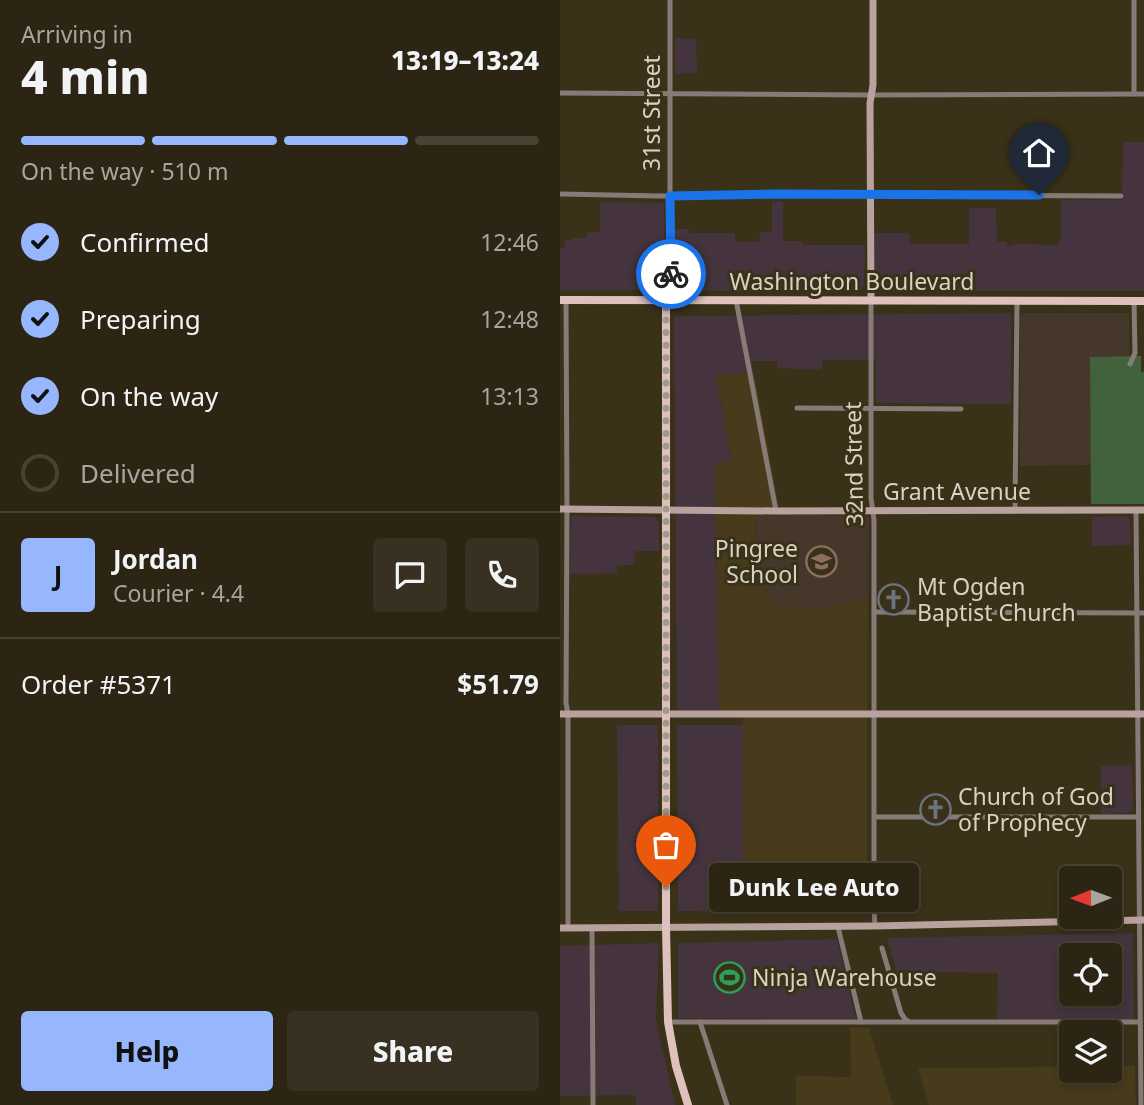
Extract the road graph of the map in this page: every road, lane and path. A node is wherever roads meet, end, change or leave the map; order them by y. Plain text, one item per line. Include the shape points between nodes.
1 (670, 0) edge
2 (873, 0) edge
3 (1134, 0) edge
4 (560, 93) edge
5 (670, 93) junction
6 (1135, 94) junction
7 (1144, 94) edge
8 (871, 95) junction
9 (560, 194) edge
10 (871, 194) junction
11 (670, 196) junction
12 (1121, 196) dead end
13 (736, 299) junction
14 (563, 300) edge
15 (666, 300) junction
16 (871, 300) junction
17 (1017, 300) junction
18 (1134, 301) junction
19 (1144, 301) edge
20 (1130, 364) dead end
21 (797, 408) dead end
22 (871, 409) junction
23 (961, 409) dead end
24 (564, 509) edge
25 (666, 509) junction
26 (1015, 510) junction
27 (1140, 510) edge
28 (776, 511) junction
29 (873, 511) junction
30 (874, 612) junction
31 (1136, 613) junction
32 (1144, 613) edge
33 (564, 714) edge
34 (874, 714) junction
35 (1141, 714) edge
36 (667, 715) junction
37 (875, 817) junction
38 (1138, 817) junction
39 (1141, 920) edge
40 (875, 926) junction
41 (666, 927) junction
42 (838, 927) junction
43 (564, 928) edge
44 (592, 928) junction
45 (882, 948) dead end
46 (908, 1021) junction
47 (668, 1022) junction
48 (700, 1022) junction
49 (861, 1022) junction
50 (1140, 1022) junction
51 (593, 1105) edge
52 (688, 1105) edge
53 (727, 1105) edge
54 (1141, 1105) edge

1 - 5 street, 31st Street
2 - 8 street, 32nd Street
3 - 6 street
4 - 5 street
5 - 8 street
5 - 11 street, 31st Street
6 - 7 street
6 - 8 street
8 - 10 street, 32nd Street
9 - 11 street
10 - 11 street
10 - 12 street
10 - 16 street, 32nd Street
11 - 15 street, 31st Street
13 - 15 main road, Washington Boulevard
13 - 16 main road, Washington Boulevard
13 - 28 street
14 - 15 main road, Washington Boulevard
14 - 24 street
15 - 25 main road, 31st Street
16 - 17 main road, Washington Boulevard
16 - 22 street, 32nd Street
17 - 18 main road, Washington Boulevard
17 - 26 street
18 - 19 main road, Washington Boulevard
18 - 20 street via 1135,353
21 - 22 street
22 - 23 street
22 - 29 street, 32nd Street
24 - 25 street, Grant Avenue
24 - 33 street
25 - 28 street, Grant Avenue
25 - 36 main road, 31st Street
26 - 27 street, Grant Avenue
26 - 29 street, Grant Avenue
27 - 31 street
28 - 29 street, Grant Avenue
29 - 30 street, 32nd Street
30 - 31 street
30 - 34 street, 32nd Street
31 - 32 street
31 - 35 street
33 - 36 street
33 - 43 street
34 - 35 street
34 - 36 street
34 - 37 street, 32nd Street
35 - 38 street
36 - 41 main road, 31st Street
37 - 38 street
37 - 40 street, 32nd Street
38 - 39 street
39 - 40 street
39 - 50 street
40 - 42 street
41 - 42 street
41 - 44 street
41 - 47 main road, 31st Street
42 - 49 street
43 - 44 street
44 - 51 street
45 - 46 street via 901,1013
46 - 49 street
46 - 50 street
47 - 48 street
47 - 52 main road, 31st Street
48 - 49 street
48 - 53 street
50 - 54 street

